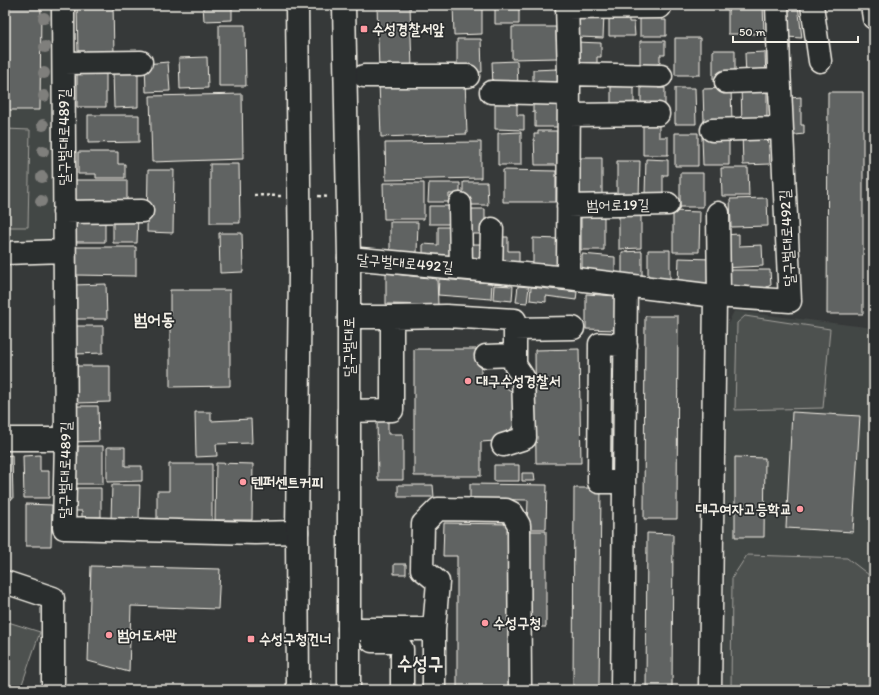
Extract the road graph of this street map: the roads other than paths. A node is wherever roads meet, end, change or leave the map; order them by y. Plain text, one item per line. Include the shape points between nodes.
1 (64, 5) edge
2 (297, 5) edge
3 (344, 5) edge
4 (778, 5) edge
5 (812, 5) edge
6 (872, 5) edge
7 (567, 6) edge
8 (660, 7) dead end
9 (874, 18) edge
10 (820, 61) dead end
11 (141, 62) dead end
12 (64, 63) junction
13 (364, 76) dead end
14 (468, 76) dead end
15 (661, 76) dead end
16 (779, 80) junction
17 (726, 82) dead end
18 (491, 92) dead end
19 (569, 94) junction
20 (658, 114) dead end
21 (781, 128) junction
22 (712, 130) dead end
23 (460, 204) dead end
24 (668, 204) dead end
25 (568, 206) junction
26 (142, 211) dead end
27 (64, 212) junction
28 (718, 213) dead end
29 (492, 229) dead end
30 (64, 251) junction
31 (5, 252) edge
32 (349, 258) junction
33 (460, 268) junction
34 (491, 271) junction
35 (568, 278) junction
36 (626, 285) junction
37 (717, 296) junction
38 (349, 317) junction
39 (392, 317) junction
40 (573, 328) dead end
41 (515, 329) junction
42 (626, 345) junction
43 (515, 355) junction
44 (486, 356) dead end
45 (599, 407) junction
46 (625, 408) junction
47 (349, 411) junction
48 (5, 439) edge
49 (66, 439) junction
50 (503, 445) dead end
51 (624, 482) junction
52 (297, 532) junction
53 (5, 582) edge
54 (434, 629) junction
55 (349, 635) junction
56 (402, 663) junction
57 (53, 690) edge
58 (298, 690) edge
59 (349, 690) edge
60 (402, 690) edge
61 (434, 690) edge
62 (520, 690) edge
63 (622, 690) edge
64 (710, 690) edge

1 - 12 street, 달구벌대로489길
2 - 52 street via 300,272
3 - 32 street, 달구벌대로
4 - 16 street, 달구벌대로492길
5 - 10 street
6 - 9 street
7 - 8 street, 범어로19길
7 - 19 street, 범어로19길
11 - 12 street
12 - 27 street, 달구벌대로489길
13 - 14 street
15 - 19 street
16 - 17 street
16 - 21 street, 달구벌대로492길
18 - 19 street
19 - 20 street
19 - 25 street, 범어로19길
21 - 22 street
21 - 37 street, 달구벌대로492길 via 790,301
23 - 33 street, 달구벌대로492길
24 - 25 street, 범어로19길
25 - 35 street, 범어로19길
26 - 27 street
27 - 30 street, 달구벌대로489길
28 - 37 street
29 - 34 street
30 - 31 street
30 - 49 street, 달구벌대로489길
32 - 33 street, 달구벌대로492길
32 - 38 street, 달구벌대로
33 - 34 street, 달구벌대로492길
34 - 35 street, 달구벌대로492길
35 - 36 street, 달구벌대로492길
36 - 37 street, 달구벌대로492길
36 - 42 street
37 - 64 street
38 - 39 street
38 - 47 street, 달구벌대로
39 - 41 street via 446,316 515,320
39 - 47 street via 392,410
40 - 41 street
41 - 43 street
42 - 45 street via 600,344
42 - 46 street
43 - 44 street
43 - 50 street via 515,365 523,377 525,438
45 - 46 street
45 - 51 street via 599,482
46 - 51 street
47 - 55 street, 달구벌대로
48 - 49 street
49 - 52 street, 달구벌대로489길 via 64,528
51 - 63 street
52 - 58 street
53 - 57 street via 53,598
54 - 55 street
54 - 56 street
54 - 61 street
54 - 62 street via 438,582 422,569 423,524 438,509 506,510 512,513 519,525
55 - 56 street via 397,641 402,649
55 - 59 street, 달구벌대로
56 - 60 street

